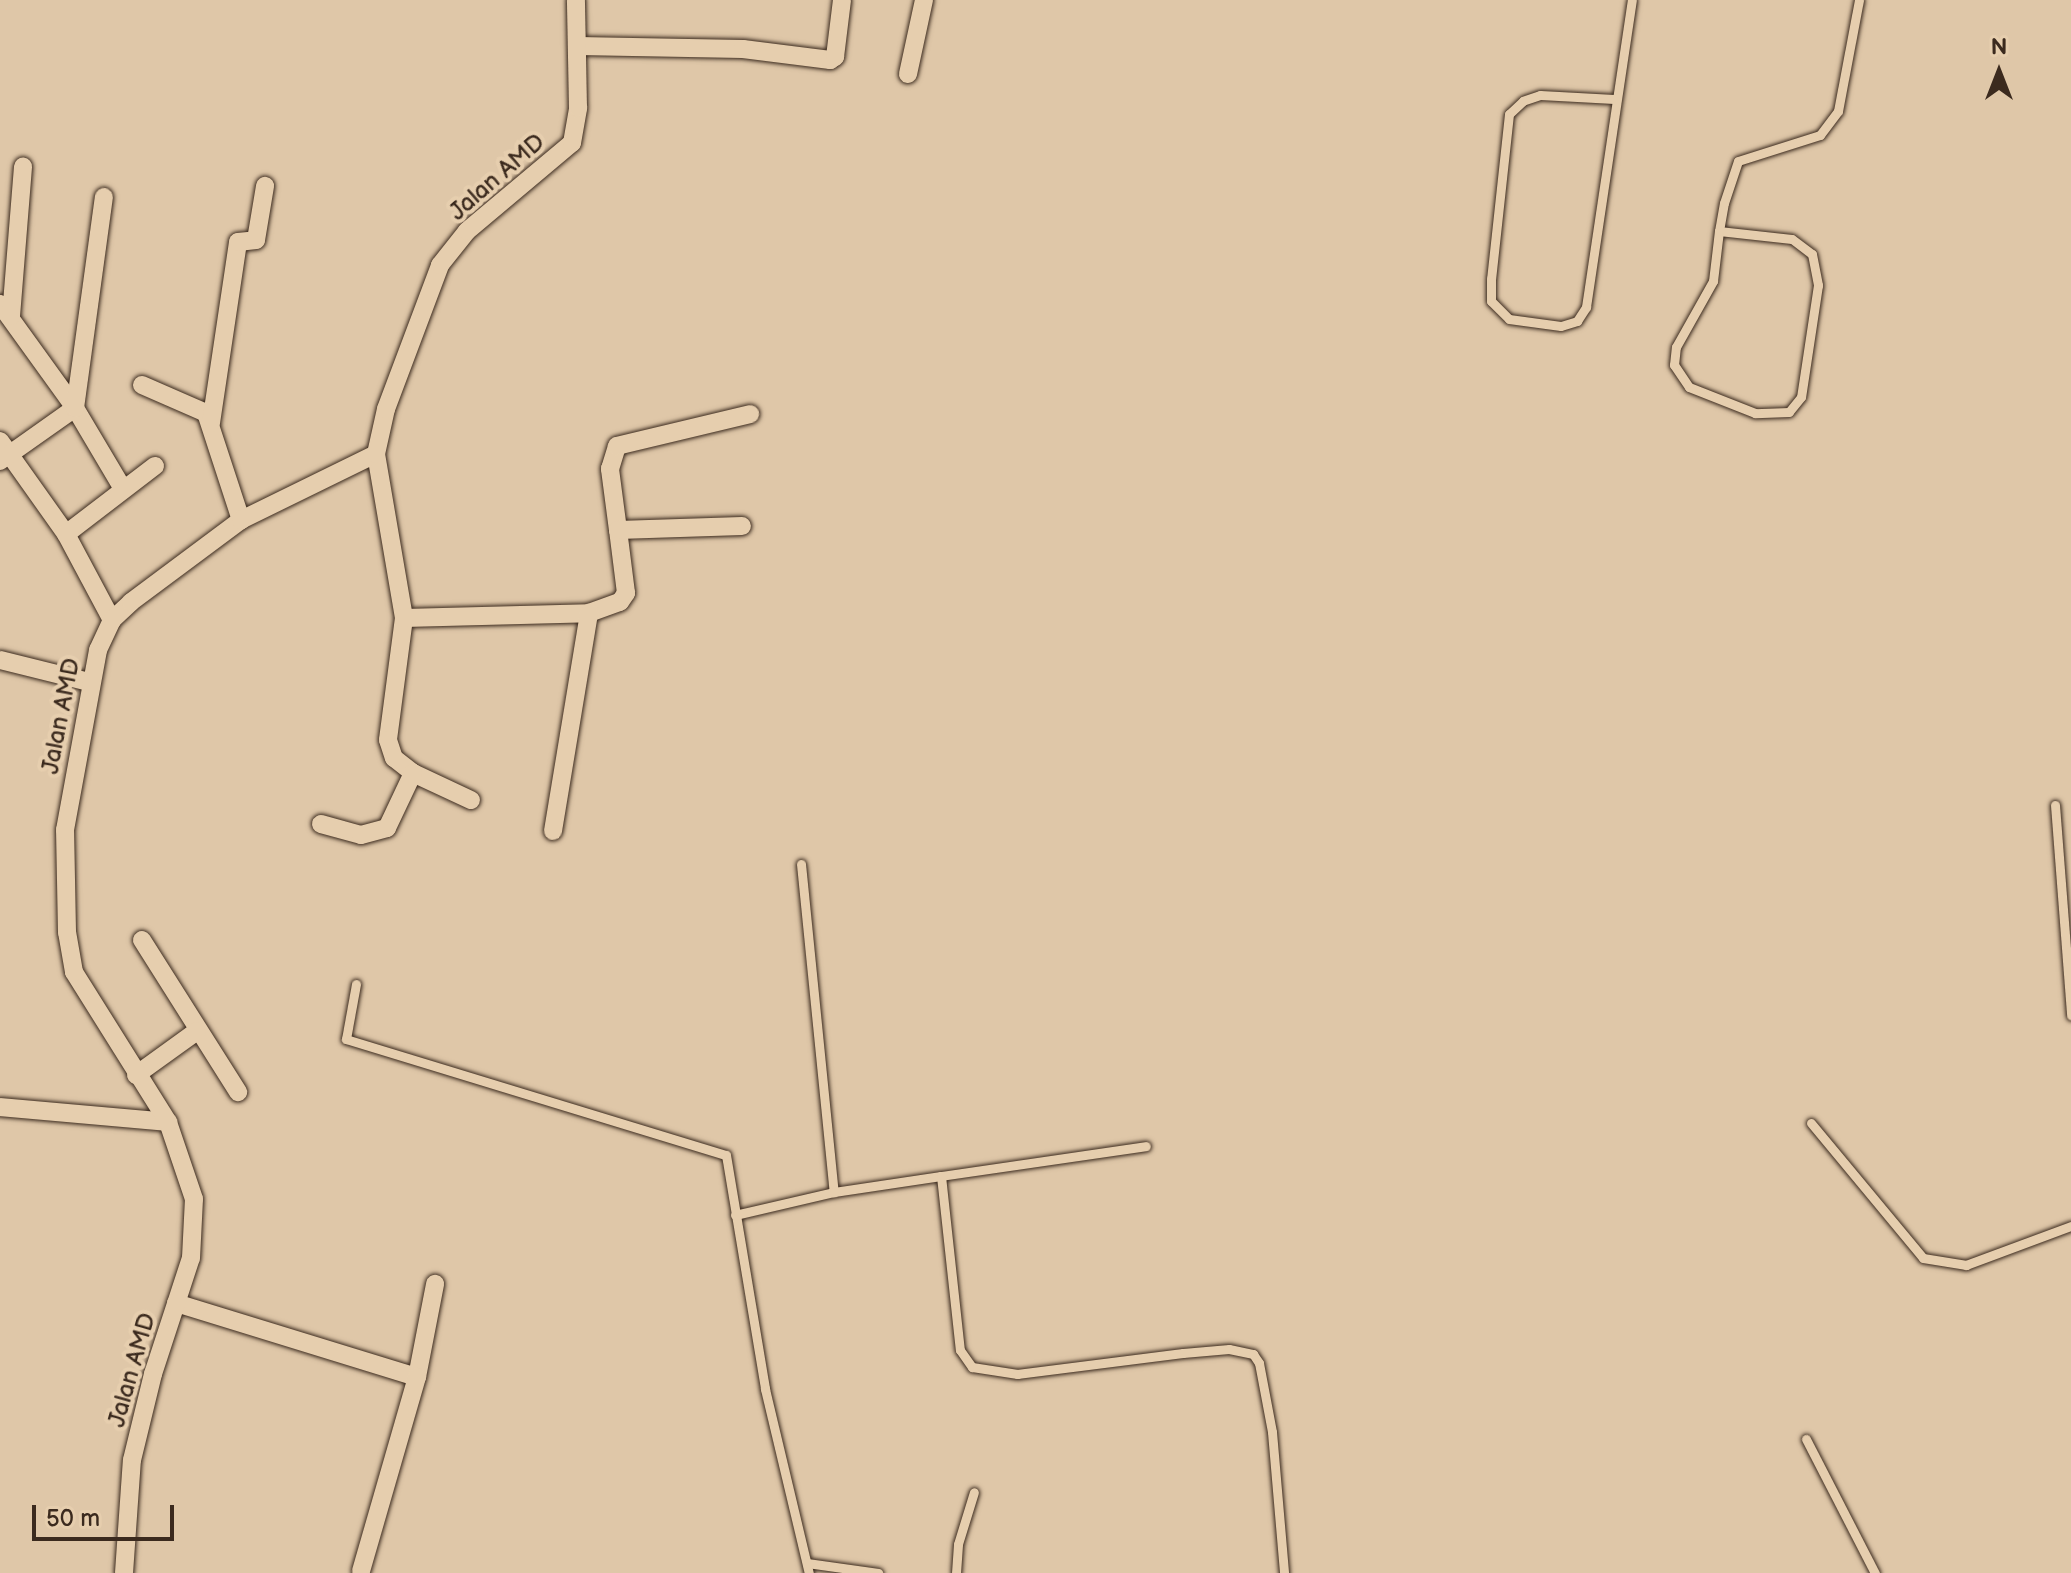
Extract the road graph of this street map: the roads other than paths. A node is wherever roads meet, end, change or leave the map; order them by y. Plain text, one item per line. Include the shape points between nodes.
1 (576, 0) edge
2 (842, 0) edge
3 (924, 0) edge
4 (1632, 0) edge
5 (1859, 0) edge
6 (578, 46) junction
7 (908, 74) dead end
8 (1614, 99) junction
9 (23, 166) dead end
10 (265, 186) dead end
11 (104, 197) dead end
12 (1719, 231) junction
13 (5, 310) edge
14 (142, 385) dead end
15 (75, 408) junction
16 (750, 414) dead end
17 (211, 423) junction
18 (3, 452) edge
19 (376, 454) junction
20 (155, 466) dead end
21 (123, 489) junction
22 (241, 520) junction
23 (742, 526) dead end
24 (618, 530) junction
25 (66, 534) junction
26 (589, 613) junction
27 (404, 618) junction
28 (112, 620) junction
29 (0, 660) edge
30 (89, 682) junction
31 (413, 773) junction
32 (471, 800) dead end
33 (2055, 805) dead end
34 (321, 824) dead end
35 (553, 831) dead end
36 (801, 864) dead end
37 (142, 940) dead end
38 (356, 984) dead end
39 (2071, 1015) edge
40 (197, 1031) junction
41 (136, 1075) junction
42 (238, 1092) dead end
43 (0, 1107) edge
44 (168, 1122) junction
45 (1811, 1123) dead end
46 (1146, 1146) dead end
47 (941, 1176) junction
48 (834, 1192) junction
49 (735, 1215) junction
50 (2071, 1226) edge
51 (435, 1284) dead end
52 (176, 1303) junction
53 (417, 1377) junction
54 (1806, 1439) dead end
55 (974, 1492) dead end
56 (808, 1568) edge
57 (361, 1571) dead end
58 (124, 1573) edge
59 (878, 1573) edge
60 (956, 1573) edge
61 (1284, 1573) edge
62 (1875, 1573) edge

1 - 6 street, Jalan AMD
2 - 6 street via 835,57 830,60 743,49
3 - 7 street
4 - 8 lane
5 - 12 lane via 1838,111 1820,135 1738,161
6 - 19 street, Jalan AMD via 572,143 467,231 440,265 386,409
8 - 8 lane via 1586,307 1577,321 1561,326 1509,319 1491,301 1509,114 1540,95
9 - 13 street
10 - 17 street via 256,240 238,242
11 - 15 street
12 - 12 lane via 1792,239 1812,254 1818,285 1801,397 1789,412 1774,417 1755,413 1689,387 1674,365 1676,347 1713,281
13 - 15 street
14 - 17 street via 193,404
15 - 18 street
15 - 21 street
16 - 24 street via 617,446 610,469
17 - 22 street
18 - 25 street
19 - 22 street
19 - 27 street
20 - 21 street
21 - 25 street
22 - 28 street
23 - 24 street
24 - 26 street via 626,593 620,602
25 - 28 street
26 - 27 street
26 - 35 street
27 - 31 street via 388,740 394,758
28 - 30 street, Jalan AMD
29 - 30 street
30 - 41 street, Jalan AMD via 65,830 67,932 74,972
31 - 32 street
31 - 34 street via 387,828 361,835
33 - 39 lane
36 - 48 lane
37 - 40 street
38 - 49 lane via 346,1039 726,1155
40 - 41 street
40 - 42 street
41 - 44 street, Jalan AMD
43 - 44 street
44 - 52 street, Jalan AMD via 194,1199 191,1258
45 - 50 lane via 1923,1258 1966,1265
46 - 47 lane
47 - 48 lane
47 - 61 lane via 960,1350 972,1367 1017,1374 1229,1349 1253,1354 1272,1432
48 - 49 lane
49 - 56 lane via 765,1389
51 - 53 street
52 - 53 street
52 - 58 street, Jalan AMD via 132,1460
53 - 57 street
54 - 62 lane
55 - 60 lane via 958,1544
56 - 59 lane

